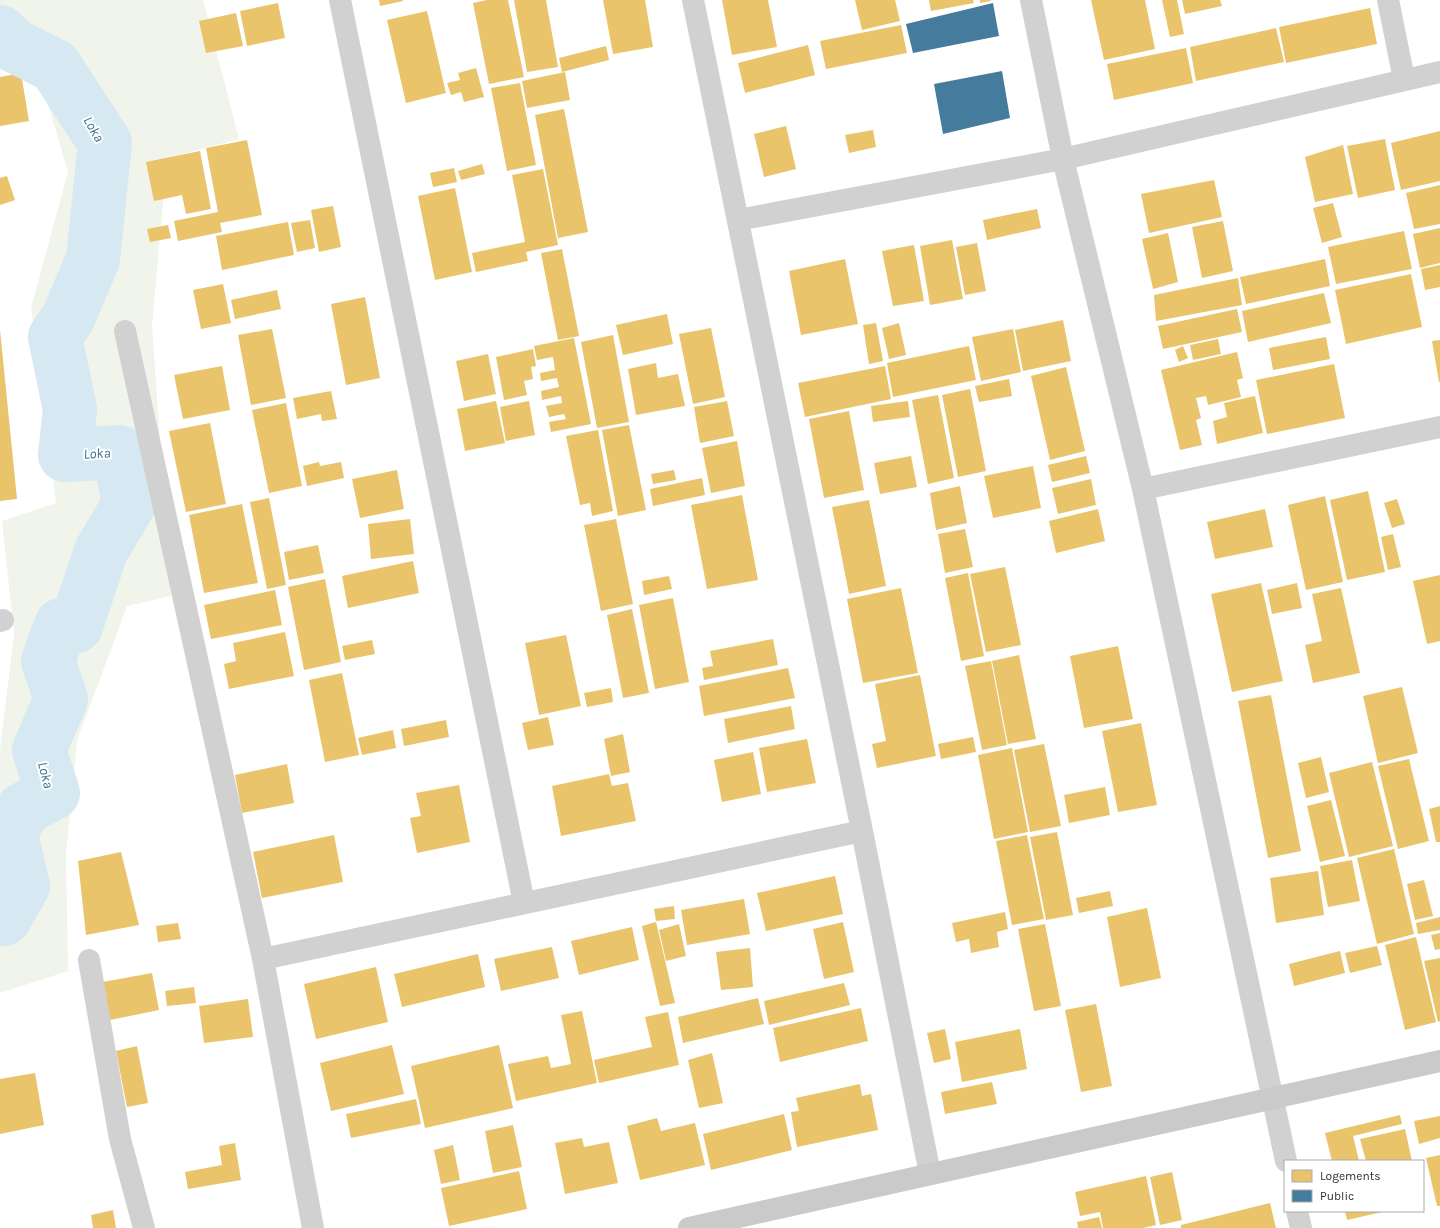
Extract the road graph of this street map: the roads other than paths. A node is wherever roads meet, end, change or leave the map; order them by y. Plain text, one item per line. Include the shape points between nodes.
1 (340, 0) edge
2 (693, 0) edge
3 (1031, 0) edge
4 (1388, 0) edge
5 (1440, 72) edge
6 (1404, 79) junction
7 (1062, 159) junction
8 (738, 220) junction
9 (125, 331) dead end
10 (1440, 427) edge
11 (1143, 489) junction
12 (862, 831) junction
13 (524, 903) junction
14 (263, 959) junction
15 (89, 960) dead end
16 (1440, 1061) edge
17 (1272, 1099) junction
18 (1286, 1160) edge
19 (930, 1174) junction
20 (1297, 1212) edge
21 (144, 1228) edge
22 (313, 1228) edge
23 (689, 1228) edge
24 (1301, 1228) edge

1 - 13 street
2 - 8 street
3 - 7 street
4 - 6 street
5 - 6 street
6 - 7 street
7 - 8 street
7 - 11 street
8 - 12 street
9 - 14 street
10 - 11 street
11 - 17 street
12 - 13 street
12 - 19 street
13 - 14 street
14 - 22 street
15 - 21 street via 120,1139
16 - 17 street
17 - 18 street
17 - 19 street
19 - 23 street
20 - 24 street

